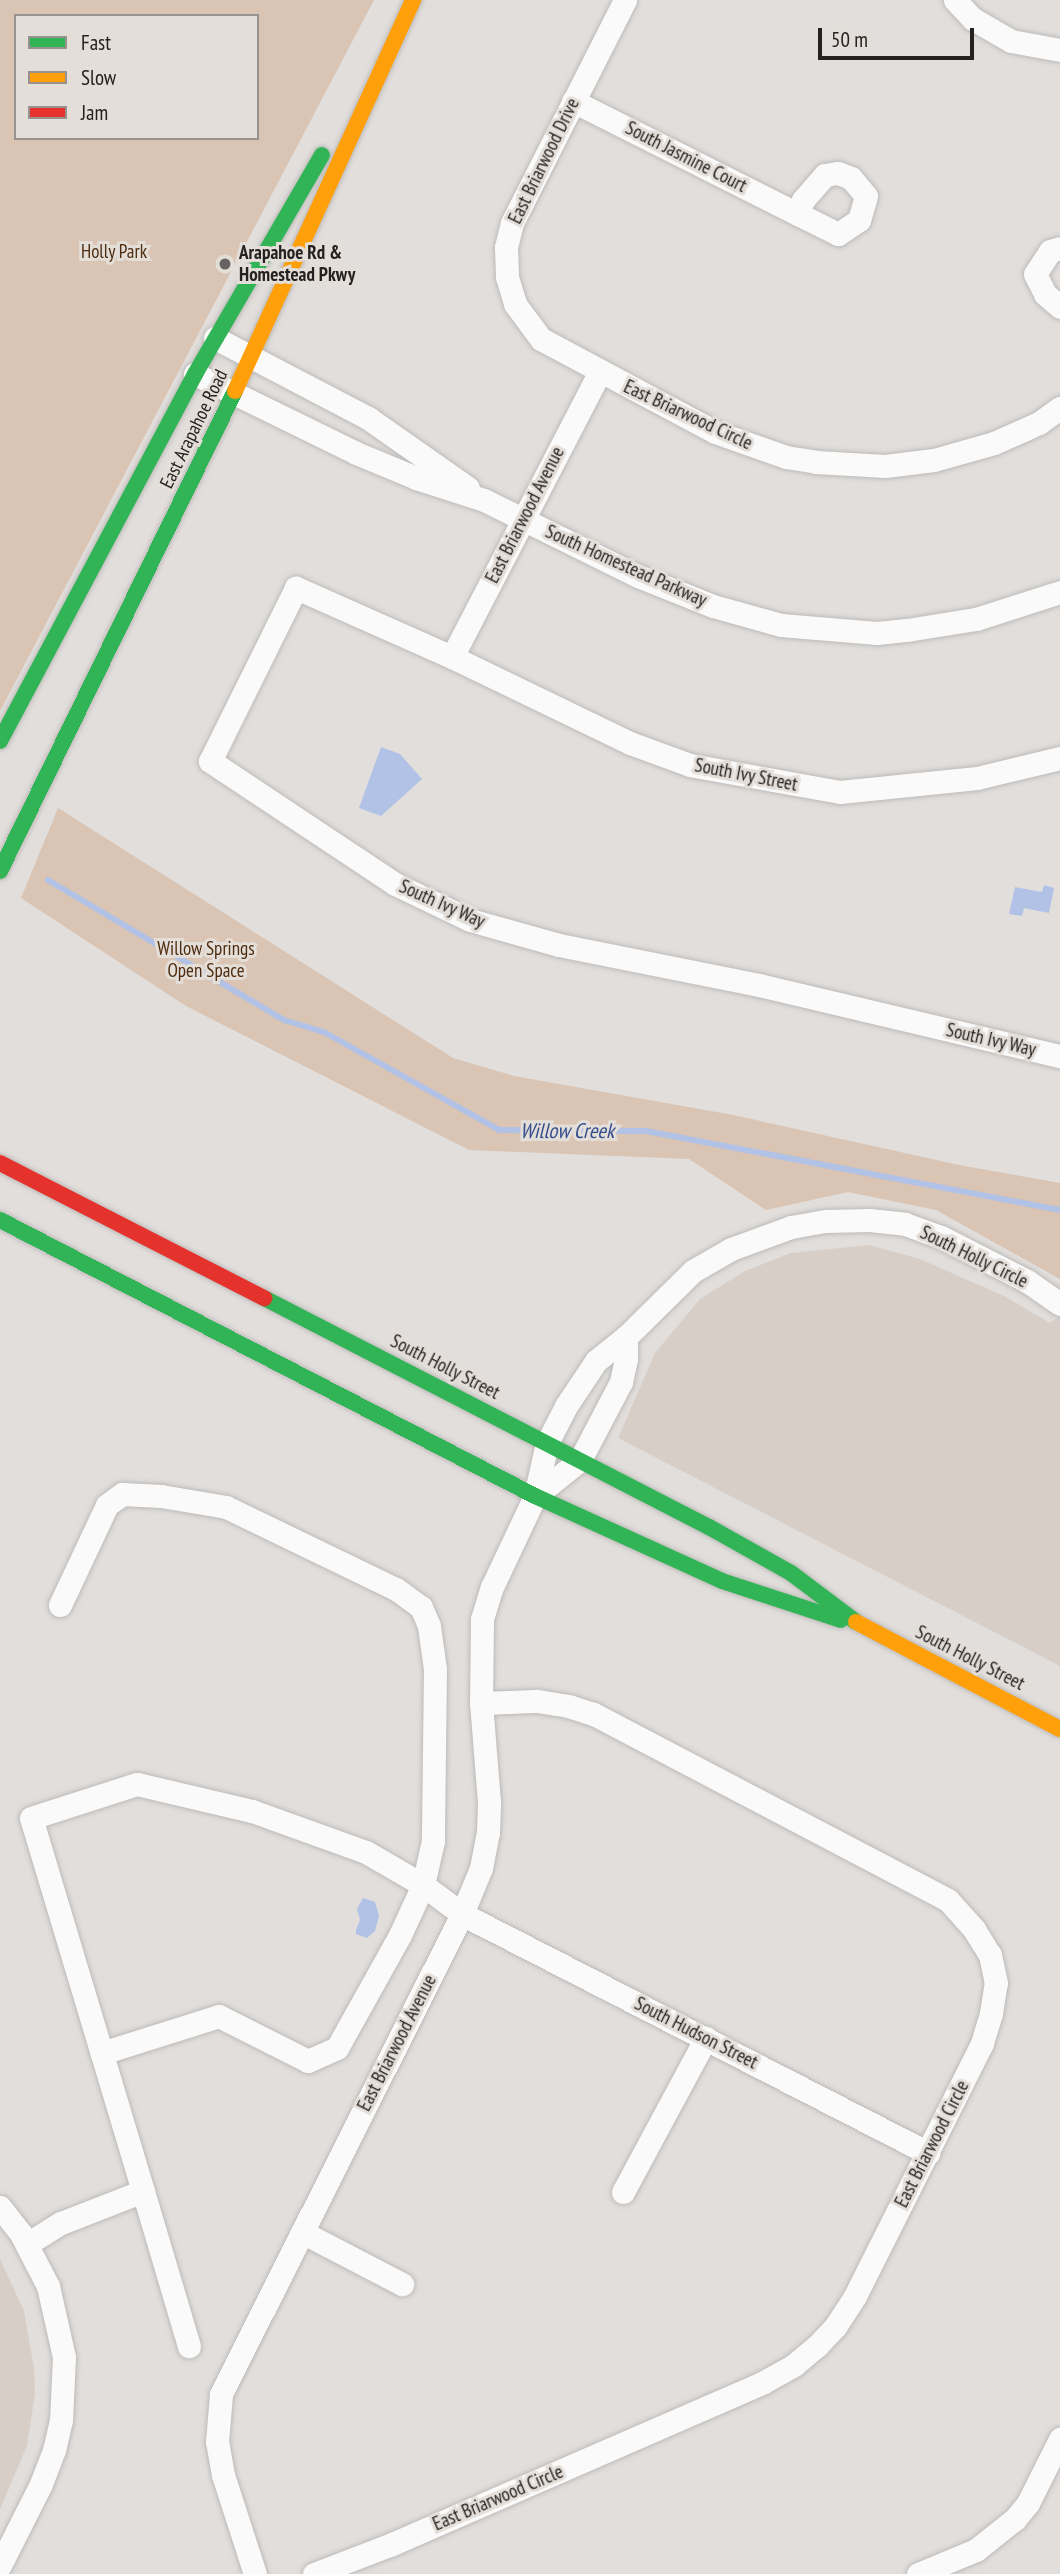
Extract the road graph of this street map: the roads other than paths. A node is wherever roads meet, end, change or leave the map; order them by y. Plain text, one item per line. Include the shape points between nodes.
1 (413, 0) edge
2 (625, 0) edge
3 (955, 0) edge
4 (1060, 50) edge
5 (573, 101) junction
6 (798, 214) dead end
7 (1060, 248) edge
8 (1060, 307) edge
9 (215, 338) junction
10 (252, 357) junction
11 (599, 373) junction
12 (195, 374) junction
13 (234, 394) junction
14 (1060, 408) edge
15 (484, 500) junction
16 (523, 519) junction
17 (1058, 597) edge
18 (452, 657) junction
19 (0, 741) edge
20 (1060, 758) edge
21 (0, 872) edge
22 (1060, 1056) edge
23 (0, 1163) edge
24 (0, 1220) edge
25 (1060, 1304) edge
26 (626, 1337) junction
27 (547, 1443) junction
28 (580, 1460) junction
29 (535, 1496) junction
30 (60, 1605) dead end
31 (860, 1625) junction
32 (481, 1703) junction
33 (1060, 1728) edge
34 (423, 1885) junction
35 (462, 1914) junction
36 (706, 2038) junction
37 (102, 2053) junction
38 (928, 2153) junction
39 (143, 2192) junction
40 (623, 2192) dead end
41 (0, 2207) edge
42 (302, 2232) junction
43 (27, 2244) junction
44 (402, 2284) dead end
45 (189, 2346) dead end
46 (1060, 2439) edge
47 (0, 2566) edge
48 (255, 2574) edge
49 (314, 2574) edge
50 (918, 2574) edge

1 - 9 main road, East Arapahoe Road
1 - 10 main road, East Arapahoe Road
2 - 5 street, East Briarwood Drive
3 - 4 street via 973,19 1011,41
5 - 6 street, South Jasmine Court
5 - 11 street, East Briarwood Drive via 512,223 506,247 507,277 515,304 541,340
7 - 8 street via 1050,251 1035,274 1045,295
9 - 10 street, South Homestead Parkway
9 - 12 main road, East Arapahoe Road
10 - 13 main road, East Arapahoe Road
10 - 15 street, South Homestead Parkway via 368,418
11 - 14 street, East Briarwood Circle via 756,448 816,463 854,466 964,453 1039,423
11 - 16 street, East Briarwood Avenue
12 - 13 street, South Homestead Parkway
12 - 19 main road, East Arapahoe Road
13 - 15 street, South Homestead Parkway via 356,453
13 - 21 main road, East Arapahoe Road
15 - 16 street, South Homestead Parkway
16 - 17 street, South Homestead Parkway via 678,593 781,625 843,631 906,630 976,619
16 - 18 street, East Briarwood Avenue
18 - 20 street, South Ivy Street via 630,743 690,765 764,780 840,792 977,778
18 - 22 street, South Ivy Way via 296,588 210,761 395,884 470,920 559,945 760,985
23 - 27 main road, South Holly Street
24 - 29 main road, South Holly Street
25 - 26 street, South Holly Circle via 1027,1281 905,1224 826,1221 731,1249 702,1266
26 - 27 street, South Holly Circle via 596,1361
26 - 28 street via 621,1382
27 - 28 main road, South Holly Street
27 - 29 street, South Holly Circle
28 - 29 street
28 - 31 main road, South Holly Street via 791,1573
29 - 31 main road, South Holly Street via 722,1581
29 - 32 street, East Briarwood Avenue via 482,1619
30 - 34 street via 107,1506 122,1494 226,1507 396,1589 421,1607 429,1626 435,1669 433,1841
31 - 33 main road, South Holly Street
32 - 35 street, East Briarwood Avenue via 488,1833 481,1868
32 - 38 street, East Briarwood Circle via 536,1701 593,1714 948,1900 974,1929 989,1955 996,1983 982,2043
34 - 35 street, South Hudson Street
34 - 37 street via 337,2048 308,2061 219,2016
34 - 37 street, South Hudson Street via 366,1852 252,1811 137,1784 32,1818
35 - 36 street, South Hudson Street
35 - 42 street, East Briarwood Avenue
36 - 38 street, South Hudson Street
36 - 40 street
37 - 39 street
38 - 49 street, East Briarwood Circle via 835,2327 794,2365
39 - 43 street via 61,2222
39 - 45 street
41 - 43 street
42 - 44 street
42 - 48 street, East Briarwood Avenue via 221,2394 217,2442 223,2475
43 - 47 street via 48,2286 58,2320 64,2357 61,2420 41,2484
46 - 50 street via 1015,2519 976,2550

